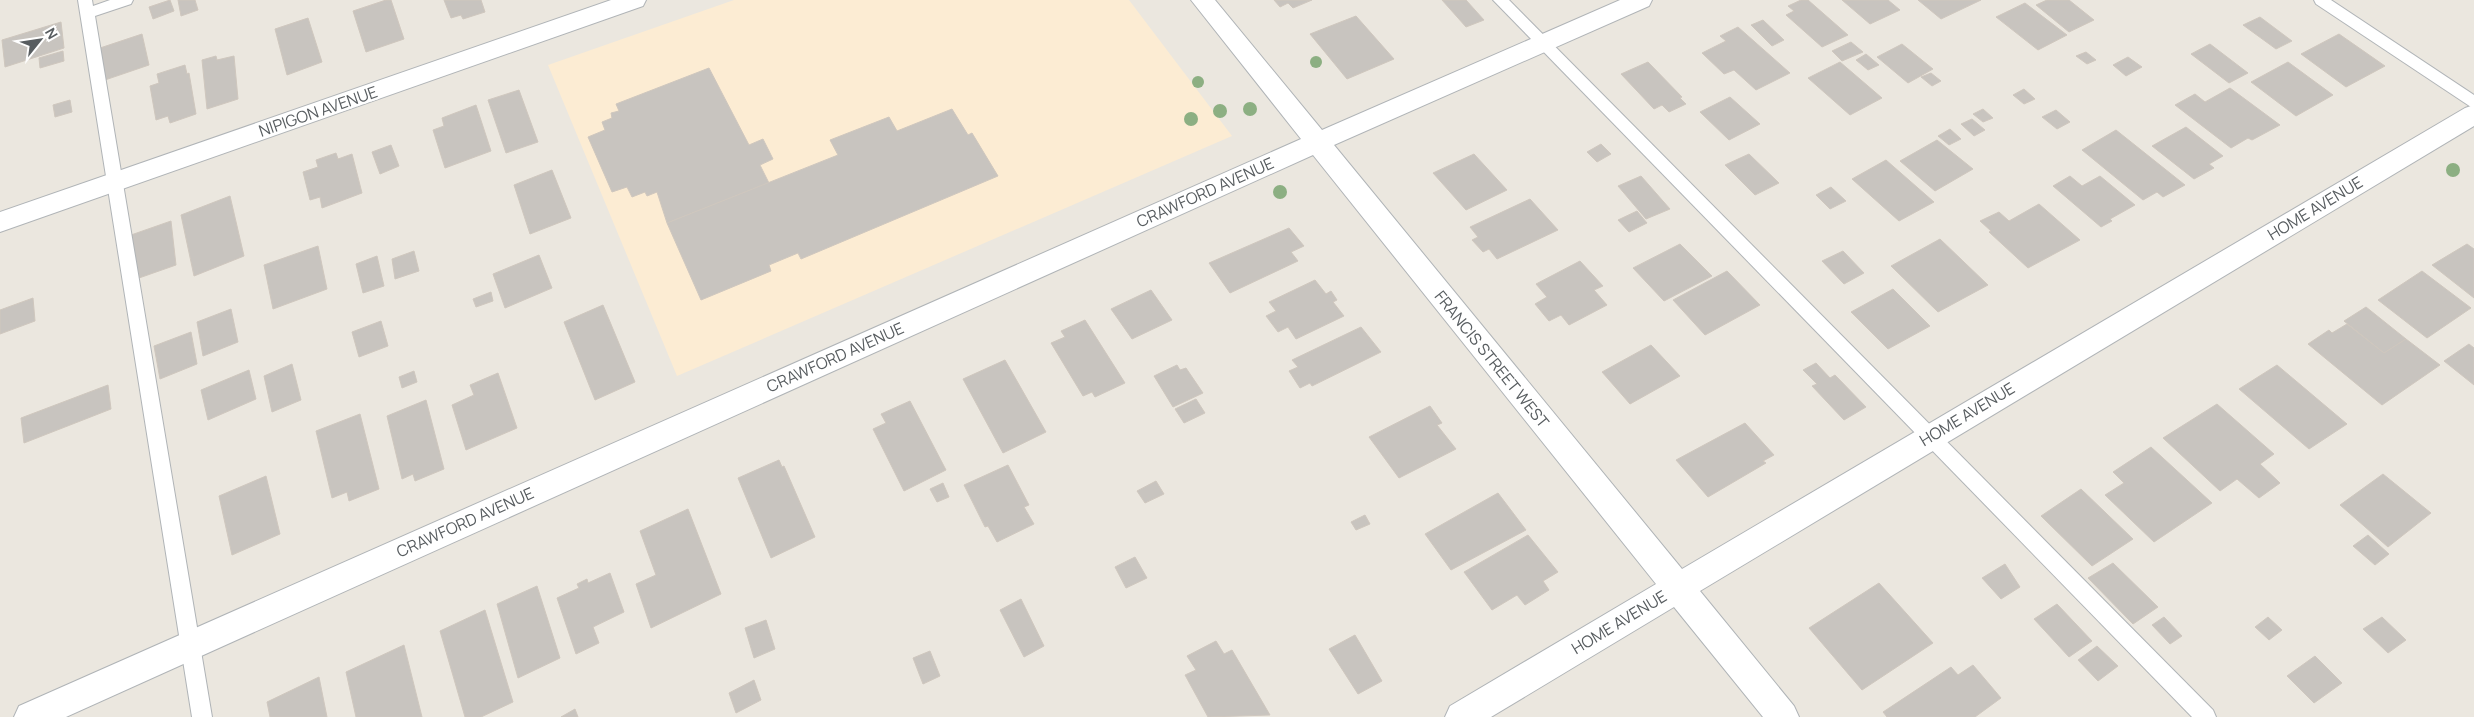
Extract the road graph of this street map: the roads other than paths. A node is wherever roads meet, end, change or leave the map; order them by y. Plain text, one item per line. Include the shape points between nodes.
1 (126, 0) edge
2 (635, 0) edge
3 (1202, 0) edge
4 (1500, 0) edge
5 (1641, 0) edge
6 (2321, 0) edge
7 (86, 6) edge
8 (1543, 43) junction
9 (2474, 103) edge
10 (2474, 114) edge
11 (1318, 142) junction
12 (114, 182) junction
13 (0, 222) edge
14 (1930, 437) junction
15 (1676, 587) junction
16 (190, 645) junction
17 (30, 717) edge
18 (202, 717) edge
19 (1461, 717) edge
20 (1783, 717) edge
21 (2206, 717) edge

1 - 7 lane
2 - 12 street, NIPIGON AVENUE
3 - 11 street, FRANCIS STREET WEST
4 - 8 lane
5 - 8 street, CRAWFORD AVENUE
6 - 9 lane
7 - 12 lane
8 - 11 street, CRAWFORD AVENUE
8 - 14 lane
10 - 14 street, HOME AVENUE
11 - 15 street, FRANCIS STREET WEST
11 - 16 street, CRAWFORD AVENUE
12 - 13 street, NIPIGON AVENUE
12 - 16 lane
14 - 15 street, HOME AVENUE
14 - 21 lane
15 - 19 street, HOME AVENUE
15 - 20 street, FRANCIS STREET WEST
16 - 17 street, CRAWFORD AVENUE
16 - 18 lane

